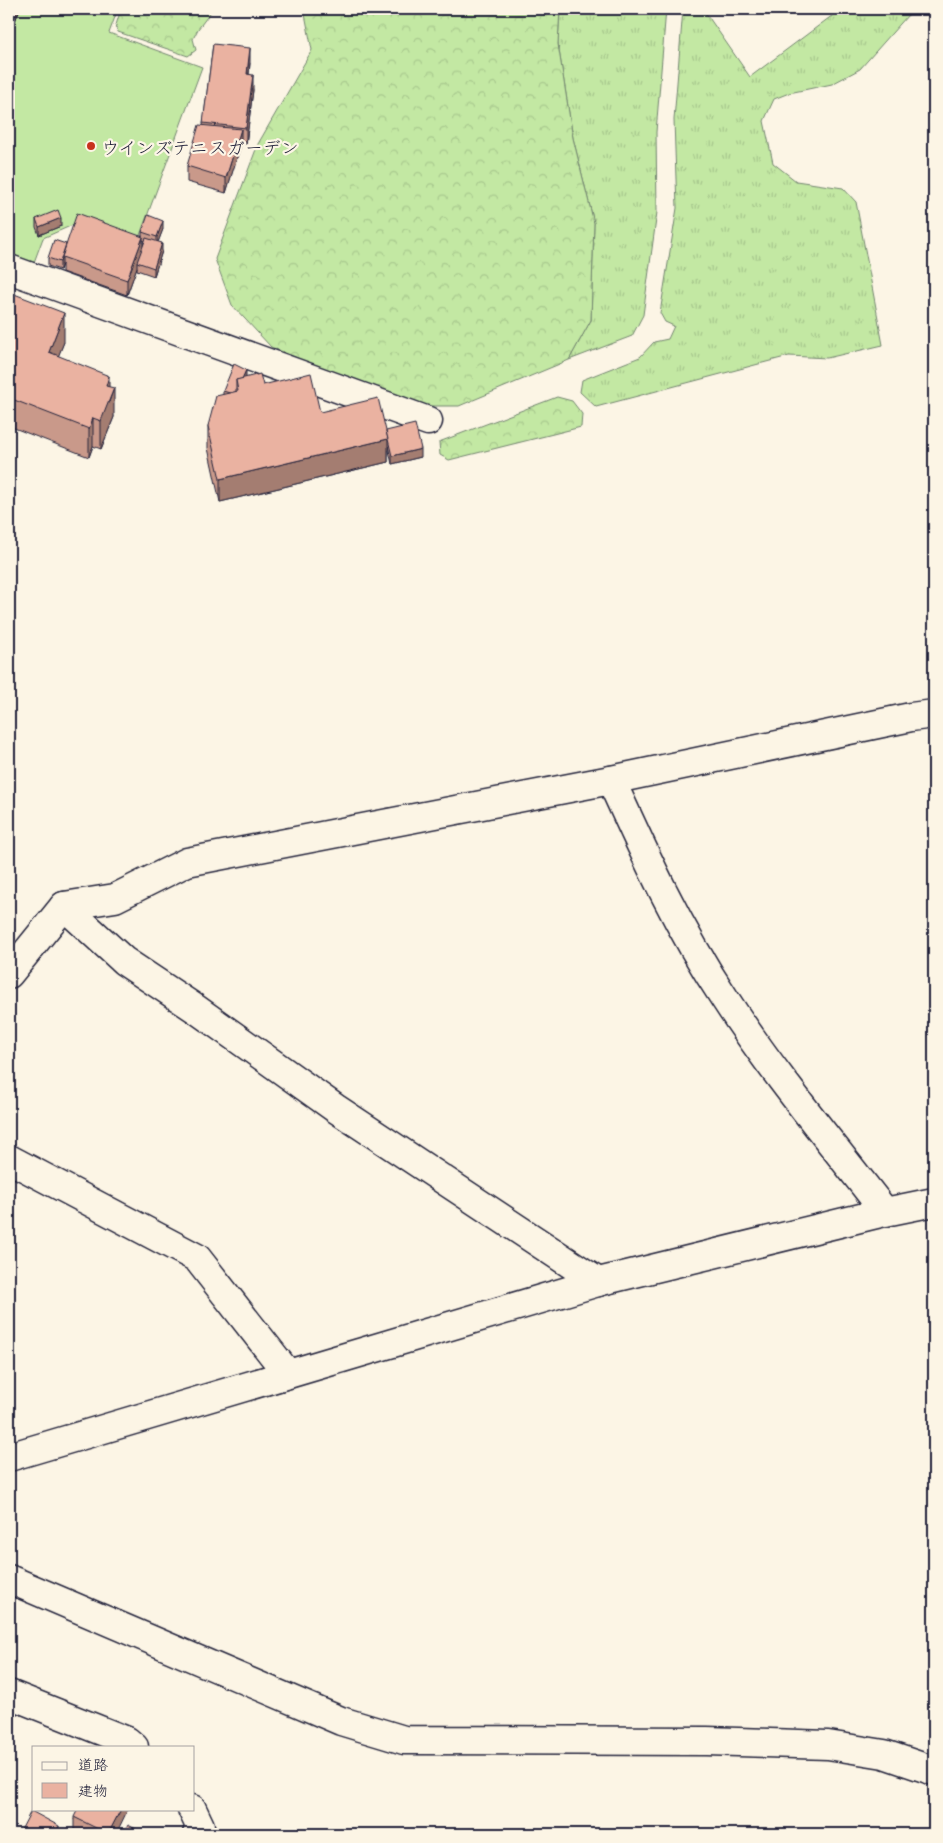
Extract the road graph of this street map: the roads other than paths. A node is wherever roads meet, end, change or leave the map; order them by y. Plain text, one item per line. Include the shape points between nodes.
1 (9, 269) edge
2 (428, 420) dead end
3 (934, 714) edge
4 (611, 780) junction
5 (64, 906) junction
6 (9, 974) edge
7 (9, 1159) edge
8 (934, 1202) edge
9 (885, 1212) junction
10 (598, 1282) junction
11 (288, 1374) junction
12 (9, 1457) edge
13 (9, 1579) edge
14 (9, 1694) edge
15 (133, 1746) edge
16 (934, 1771) edge
17 (192, 1810) edge
18 (197, 1834) edge

1 - 2 street
3 - 4 street
4 - 5 street via 187,862 115,898
4 - 9 street via 664,894 724,999
5 - 6 street
5 - 10 street via 124,961 335,1108
7 - 11 street via 197,1258
8 - 9 street
9 - 10 street
10 - 11 street
11 - 12 street
13 - 16 street via 341,1721 404,1740 828,1745 884,1754
14 - 15 street
17 - 18 street via 200,1826

